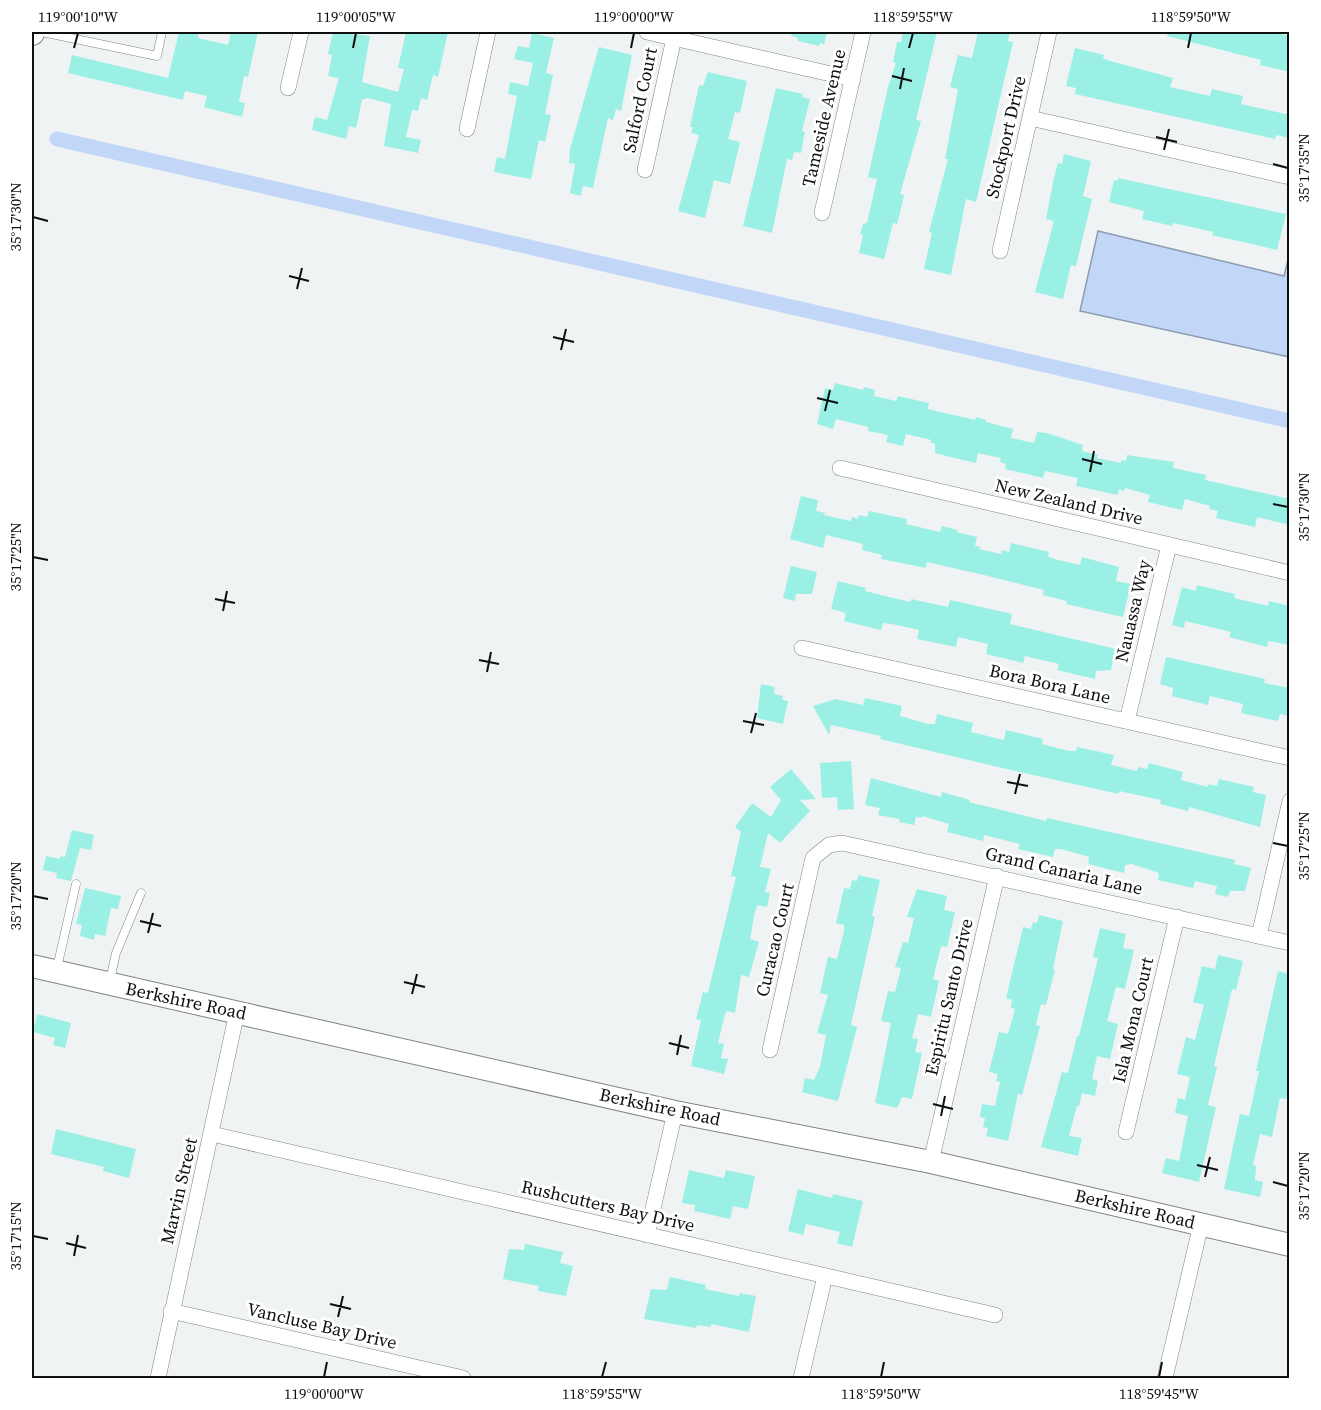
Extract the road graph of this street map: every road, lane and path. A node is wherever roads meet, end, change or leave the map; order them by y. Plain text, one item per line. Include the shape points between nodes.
1 (42, 32) edge
2 (162, 32) edge
3 (300, 32) edge
4 (488, 32) edge
5 (647, 32) edge
6 (864, 32) edge
7 (1049, 32) edge
8 (70, 34) edge
9 (674, 38) junction
10 (853, 79) junction
11 (288, 88) dead end
12 (1030, 118) junction
13 (467, 129) dead end
14 (645, 170) dead end
15 (1290, 177) edge
16 (822, 213) dead end
17 (1000, 251) dead end
18 (840, 468) dead end
19 (1169, 545) junction
20 (1290, 573) edge
21 (802, 648) dead end
22 (1127, 722) junction
23 (1290, 759) edge
24 (1290, 801) edge
25 (829, 845) joint
26 (997, 876) junction
27 (76, 884) dead end
28 (141, 893) dead end
29 (1177, 917) junction
30 (1259, 936) junction
31 (1290, 943) edge
32 (32, 966) edge
33 (56, 973) junction
34 (109, 985) junction
35 (237, 1012) junction
36 (770, 1050) dead end
37 (675, 1112) junction
38 (1126, 1132) dead end
39 (212, 1134) junction
40 (931, 1162) junction
41 (1201, 1224) junction
42 (647, 1235) junction
43 (1290, 1245) edge
44 (825, 1276) junction
45 (171, 1311) junction
46 (995, 1315) dead end
47 (158, 1378) edge
48 (463, 1378) edge
49 (801, 1378) edge
50 (1165, 1378) edge

1 - 8 lane
2 - 8 lane via 157,56
3 - 11 street
4 - 13 street
5 - 9 street
6 - 10 street, Tameside Avenue
7 - 12 street, Stockport Drive
9 - 10 street
9 - 14 street, Salford Court
10 - 16 street, Tameside Avenue
12 - 15 street
12 - 17 street, Stockport Drive
18 - 19 street, New Zealand Drive
19 - 20 street, New Zealand Drive
19 - 22 street, Nauassa Way
21 - 22 street, Bora Bora Lane
22 - 23 street, Bora Bora Lane
24 - 30 street
25 - 26 street, Grand Canaria Lane via 842,843
25 - 36 street, Curacao Court via 813,858
26 - 29 street, Grand Canaria Lane
26 - 40 street, Espiritu Santo Drive
27 - 33 lane
28 - 34 lane via 116,953
29 - 30 street, Grand Canaria Lane
29 - 38 street, Isla Mona Court
30 - 31 street, Grand Canaria Lane
32 - 33 street, Berkshire Road
33 - 34 street, Berkshire Road
34 - 35 street, Berkshire Road
35 - 37 street, Berkshire Road
35 - 39 street, Marvin Street
37 - 40 street, Berkshire Road
37 - 42 street
39 - 42 street, Rushcutters Bay Drive
39 - 45 street, Marvin Street
40 - 41 street, Berkshire Road
41 - 43 street, Berkshire Road
41 - 50 street
42 - 44 street, Rushcutters Bay Drive
44 - 46 street, Rushcutters Bay Drive
44 - 49 street
45 - 47 street, Marvin Street
45 - 48 street, Vancluse Bay Drive

